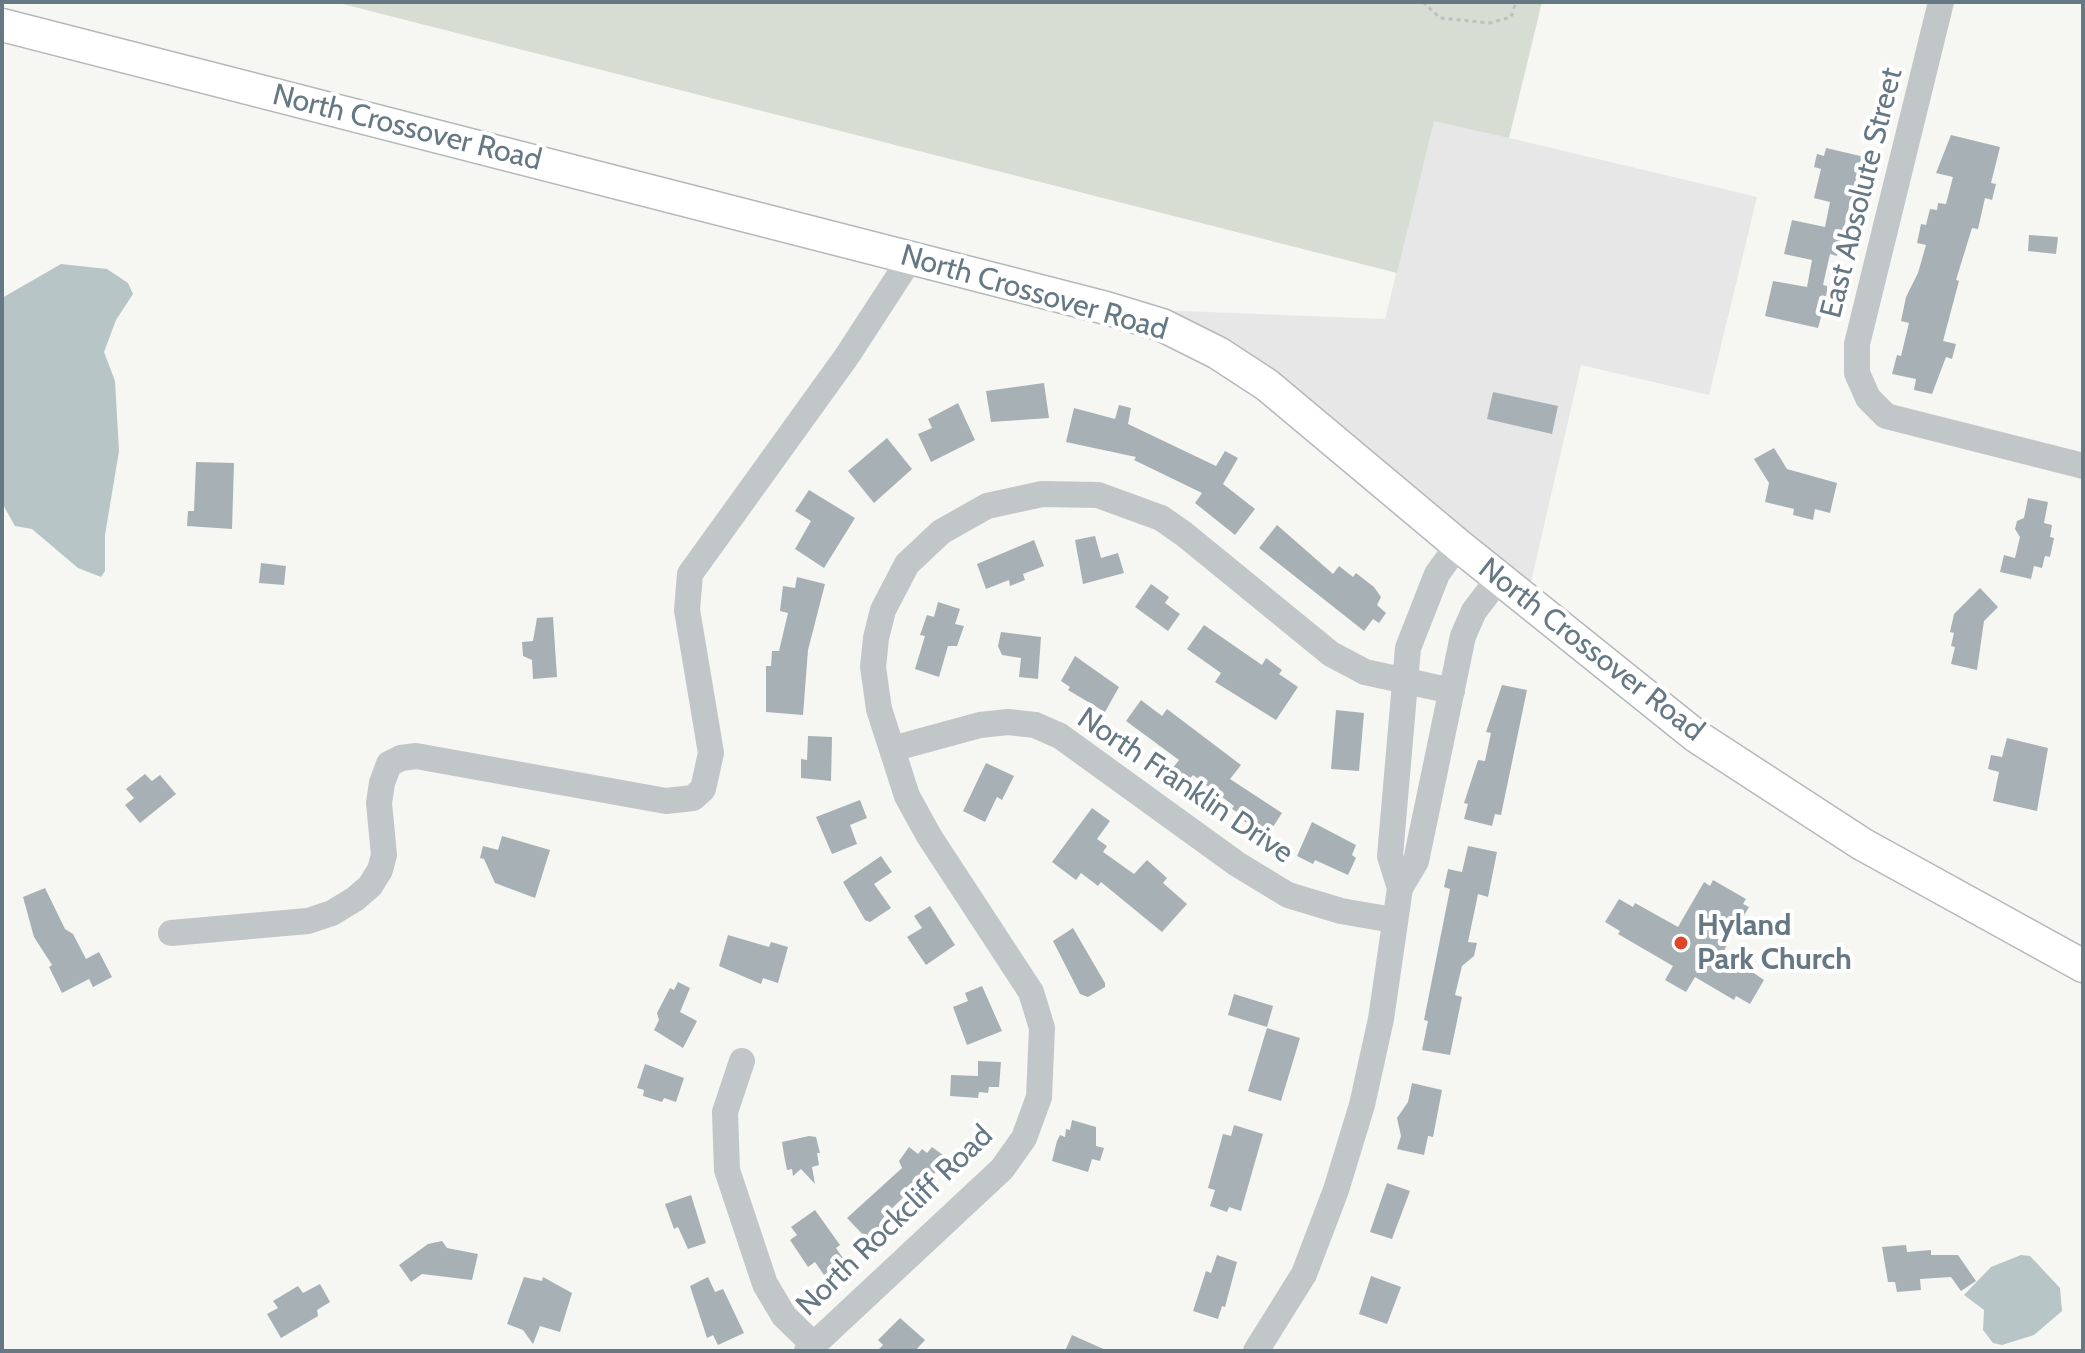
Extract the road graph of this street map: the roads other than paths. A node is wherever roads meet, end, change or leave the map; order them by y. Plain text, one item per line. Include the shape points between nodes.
1 (1941, 2) edge
2 (2, 25) edge
3 (910, 259) junction
4 (2083, 466) edge
5 (1458, 545) junction
6 (1500, 577) junction
7 (1404, 680) junction
8 (1452, 691) junction
9 (892, 749) junction
10 (1400, 888) junction
11 (1393, 920) junction
12 (171, 933) dead end
13 (2082, 962) edge
14 (742, 1061) dead end
15 (810, 1348) edge
16 (1256, 1351) edge

1 - 4 street, East Absolute Street via 1857,344 1857,373 1868,398 1886,416
2 - 3 main road, North Crossover Road
3 - 5 main road, North Crossover Road via 1162,325 1218,353 1267,385
3 - 12 street via 690,574 687,610 711,753 703,789 693,798 666,801 416,756 401,758 389,764 382,783 380,870 355,899 308,921
5 - 6 main road, North Crossover Road
5 - 7 street via 1421,608
6 - 8 street via 1463,636
6 - 13 main road, North Crossover Road via 1696,736 1763,782 1862,844
7 - 8 street, North Rockcliff Road
7 - 9 street, North Rockcliff Road via 1365,672 1331,654 1161,518 1098,495 1033,495 987,506 941,532 907,564 893,589 883,610 873,667
7 - 10 street via 1390,856
8 - 10 street via 1416,861
9 - 11 street, North Franklin Drive via 980,725 1035,725 1060,736 1288,895
9 - 15 street, North Rockcliff Road via 907,796 929,836 1031,992 1042,1028 1039,1097 1024,1138 1002,1169
10 - 11 street
11 - 16 street via 1381,1019 1336,1190 1304,1274
14 - 15 street via 725,1112 727,1170 765,1284

